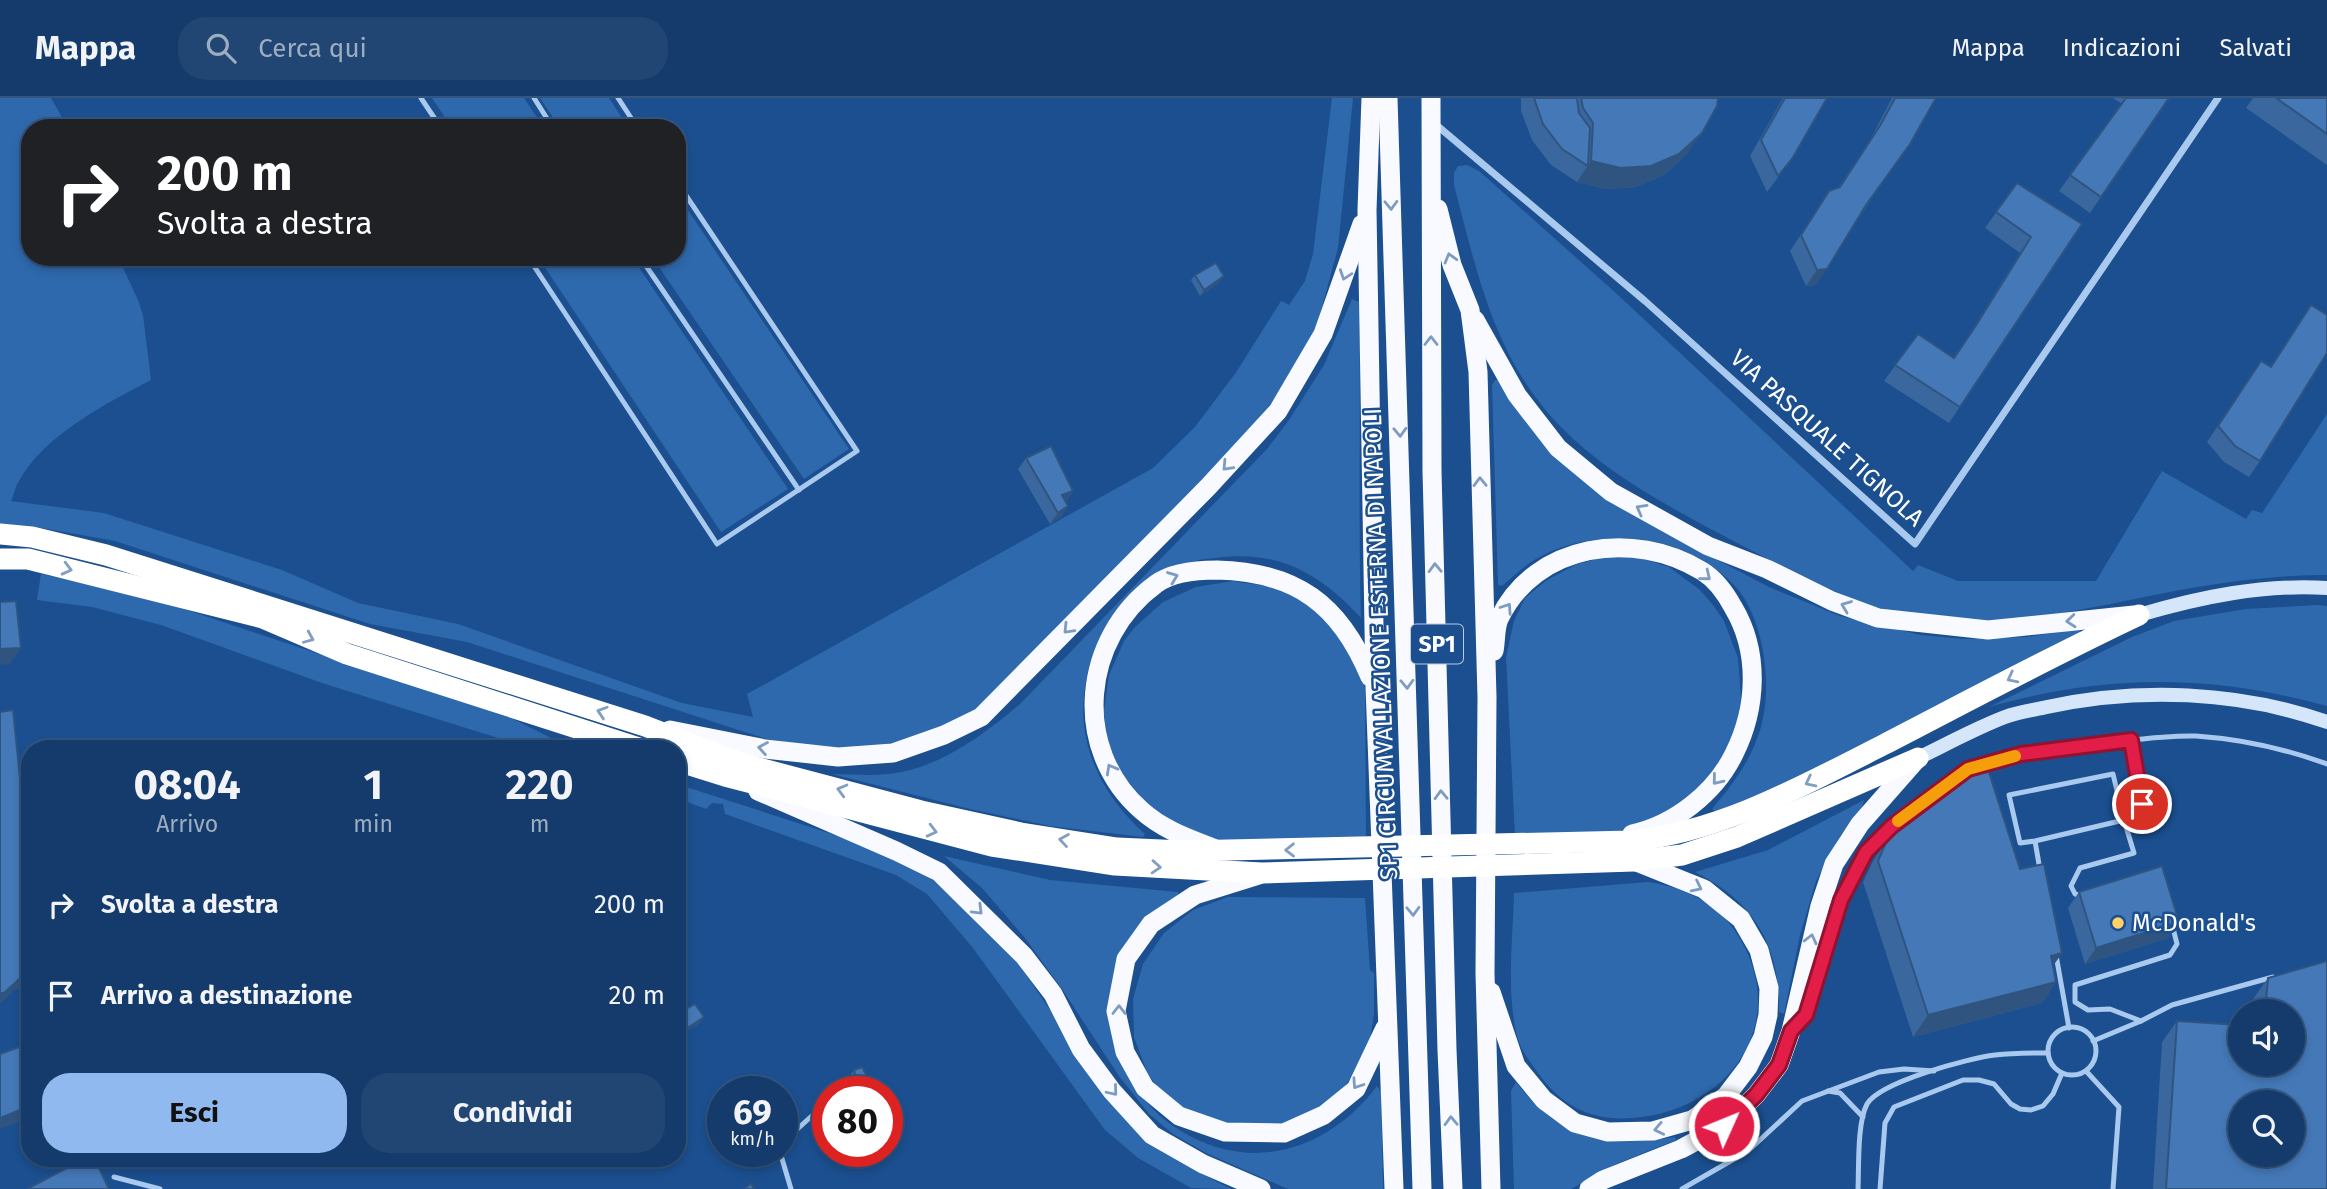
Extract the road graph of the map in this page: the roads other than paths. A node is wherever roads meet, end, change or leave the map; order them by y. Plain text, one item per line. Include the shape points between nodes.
1 (421, 98) edge
2 (534, 98) edge
3 (618, 98) edge
4 (1371, 98) edge
5 (1388, 98) edge
6 (1430, 98) edge
7 (2218, 98) edge
8 (435, 119) edge
9 (547, 119) edge
10 (632, 119) edge
11 (1430, 120) junction
12 (1389, 144) junction
13 (1430, 180) junction
14 (686, 195) edge
15 (1367, 210) junction
16 (534, 266) edge
17 (646, 266) edge
18 (1469, 310) junction
19 (799, 490) junction
20 (0, 534) edge
21 (0, 559) edge
22 (2327, 588) edge
23 (2138, 615) junction
24 (1375, 687) junction
25 (1487, 697) junction
26 (2327, 722) edge
27 (645, 726) junction
28 (614, 740) edge
29 (682, 740) edge
30 (2131, 740) junction
31 (686, 742) edge
32 (1918, 758) junction
33 (686, 764) edge
34 (2327, 764) edge
35 (1982, 765) edge
36 (1959, 775) edge
37 (726, 776) junction
38 (2124, 820) junction
39 (2035, 841) junction
40 (1594, 842) junction
41 (1221, 851) junction
42 (1511, 854) junction
43 (1634, 861) junction
44 (1262, 873) junction
45 (2043, 881) edge
46 (2091, 897) edge
47 (2171, 918) edge
48 (2055, 948) edge
49 (1485, 973) junction
50 (2277, 976) edge
51 (2141, 1021) junction
52 (1387, 1023) junction
53 (2069, 1028) junction
54 (1791, 1031) junction
55 (2093, 1041) junction
56 (2048, 1053) junction
57 (2086, 1070) junction
58 (1934, 1071) junction
59 (2062, 1073) junction
60 (1828, 1091) junction
61 (812, 1116) edge
62 (1863, 1117) junction
63 (798, 1128) edge
64 (784, 1167) edge
65 (114, 1177) dead end
66 (160, 1189) edge
67 (791, 1189) edge
68 (1261, 1189) edge
69 (1394, 1189) edge
70 (1422, 1189) edge
71 (1454, 1189) edge
72 (1491, 1189) edge
73 (1588, 1189) edge
74 (1682, 1189) edge
75 (1858, 1189) edge
76 (1880, 1189) edge
77 (2113, 1189) edge

1 - 8 lane
2 - 9 lane
3 - 10 lane
4 - 15 highway
5 - 12 highway, SP1 CIRCUMVALLAZIONE ESTERNA DI NAPOLI / SP1
6 - 11 highway, SP1
7 - 11 street, VIA PASQUALE TIGNOLA via 1915,544 1645,301
11 - 13 highway, SP1
12 - 15 highway
12 -> 70 highway, SP1 CIRCUMVALLAZIONE ESTERNA DI NAPOLI / SP1
18 -> 13 highway, SP1
71 -> 13 highway, SP1 via 1432,471
14 - 19 lane via 857,451
15 - 24 highway
15 -> 27 highway via 1323,334 1278,411 981,717 892,753 838,757 765,749
16 - 19 lane via 717,544
17 - 19 lane
23 -> 18 highway via 1988,630 1878,618 1709,546 1611,492 1559,448 1517,394
25 -> 18 highway, SP1 via 1478,372
27 -> 20 highway via 106,555
21 -> 28 highway via 28,559 263,618 347,654
22 - 23 main road via 2250,590
23 -> 40 highway via 1728,819 1665,837
41 -> 24 highway via 1176,833 1140,809 1099,747 1094,694 1098,667 1119,620 1157,583 1182,573 1238,570 1267,575 1293,585 1340,622 1357,645
24 - 52 highway
25 -> 40 highway via 1499,621 1528,578 1557,559 1596,549 1641,550 1675,558 1704,572 1726,594 1743,623 1754,669 1750,709 1729,765 1707,793 1675,818 1646,831
25 - 49 highway, SP1
26 - 32 main road via 2230,699 2143,694 2075,701 2007,716
29 -> 27 highway
30 - 34 lane via 2194,736
30 - 35 lane via 2021,754
30 - 38 lane via 2142,804
41 -> 31 highway via 1117,848 1021,833 740,762
32 - 43 highway via 1737,837 1682,855
54 -> 32 highway via 1834,864 1860,824
33 - 37 highway
36 - 54 lane via 1866,852 1841,900 1806,1015
37 -> 44 highway via 992,846 1115,864
37 -> 68 highway via 939,872 1024,956 1053,994 1081,1049 1152,1135
38 - 39 lane
38 - 39 lane via 2113,774 2009,795 2020,844
38 - 46 lane via 2134,852 2080,868 2071,886 2075,894
39 - 45 lane
40 - 42 highway
42 -> 41 highway via 1359,848
42 - 43 highway
42 - 44 highway via 1361,870
43 -> 49 highway via 1704,888 1741,919 1759,950 1769,988 1768,1015 1748,1068 1726,1096 1692,1120 1653,1131 1608,1132 1575,1123 1544,1100 1516,1066
52 -> 44 highway via 1356,1089 1324,1115 1284,1133 1225,1132 1179,1116 1145,1088 1125,1052 1116,1011 1126,960 1150,924 1195,895
47 - 51 lane via 2177,944 2170,955 2075,985 2075,1002 2088,1010 2110,1009
48 - 53 lane
49 - 72 highway, SP1
50 - 51 lane via 2172,1005
51 - 55 lane
52 - 69 highway
53 - 55 lane via 2083,1031
53 - 56 lane via 2052,1039
54 - 73 highway via 1779,1065 1724,1126
55 - 57 lane via 2096,1054
56 - 58 lane via 1995,1055
56 - 59 lane
57 - 59 lane via 2075,1075
57 - 77 lane via 2119,1107
58 - 60 lane via 1879,1072
58 - 62 lane via 1893,1084 1868,1102
59 - 76 lane via 2043,1106 2031,1110 2011,1104 1994,1084 1979,1080 1963,1080 1894,1107 1885,1123
60 - 62 lane via 1840,1093
60 - 74 lane via 1802,1101 1748,1151
61 - 63 lane
62 - 75 lane
64 - 67 lane
65 - 66 lane

